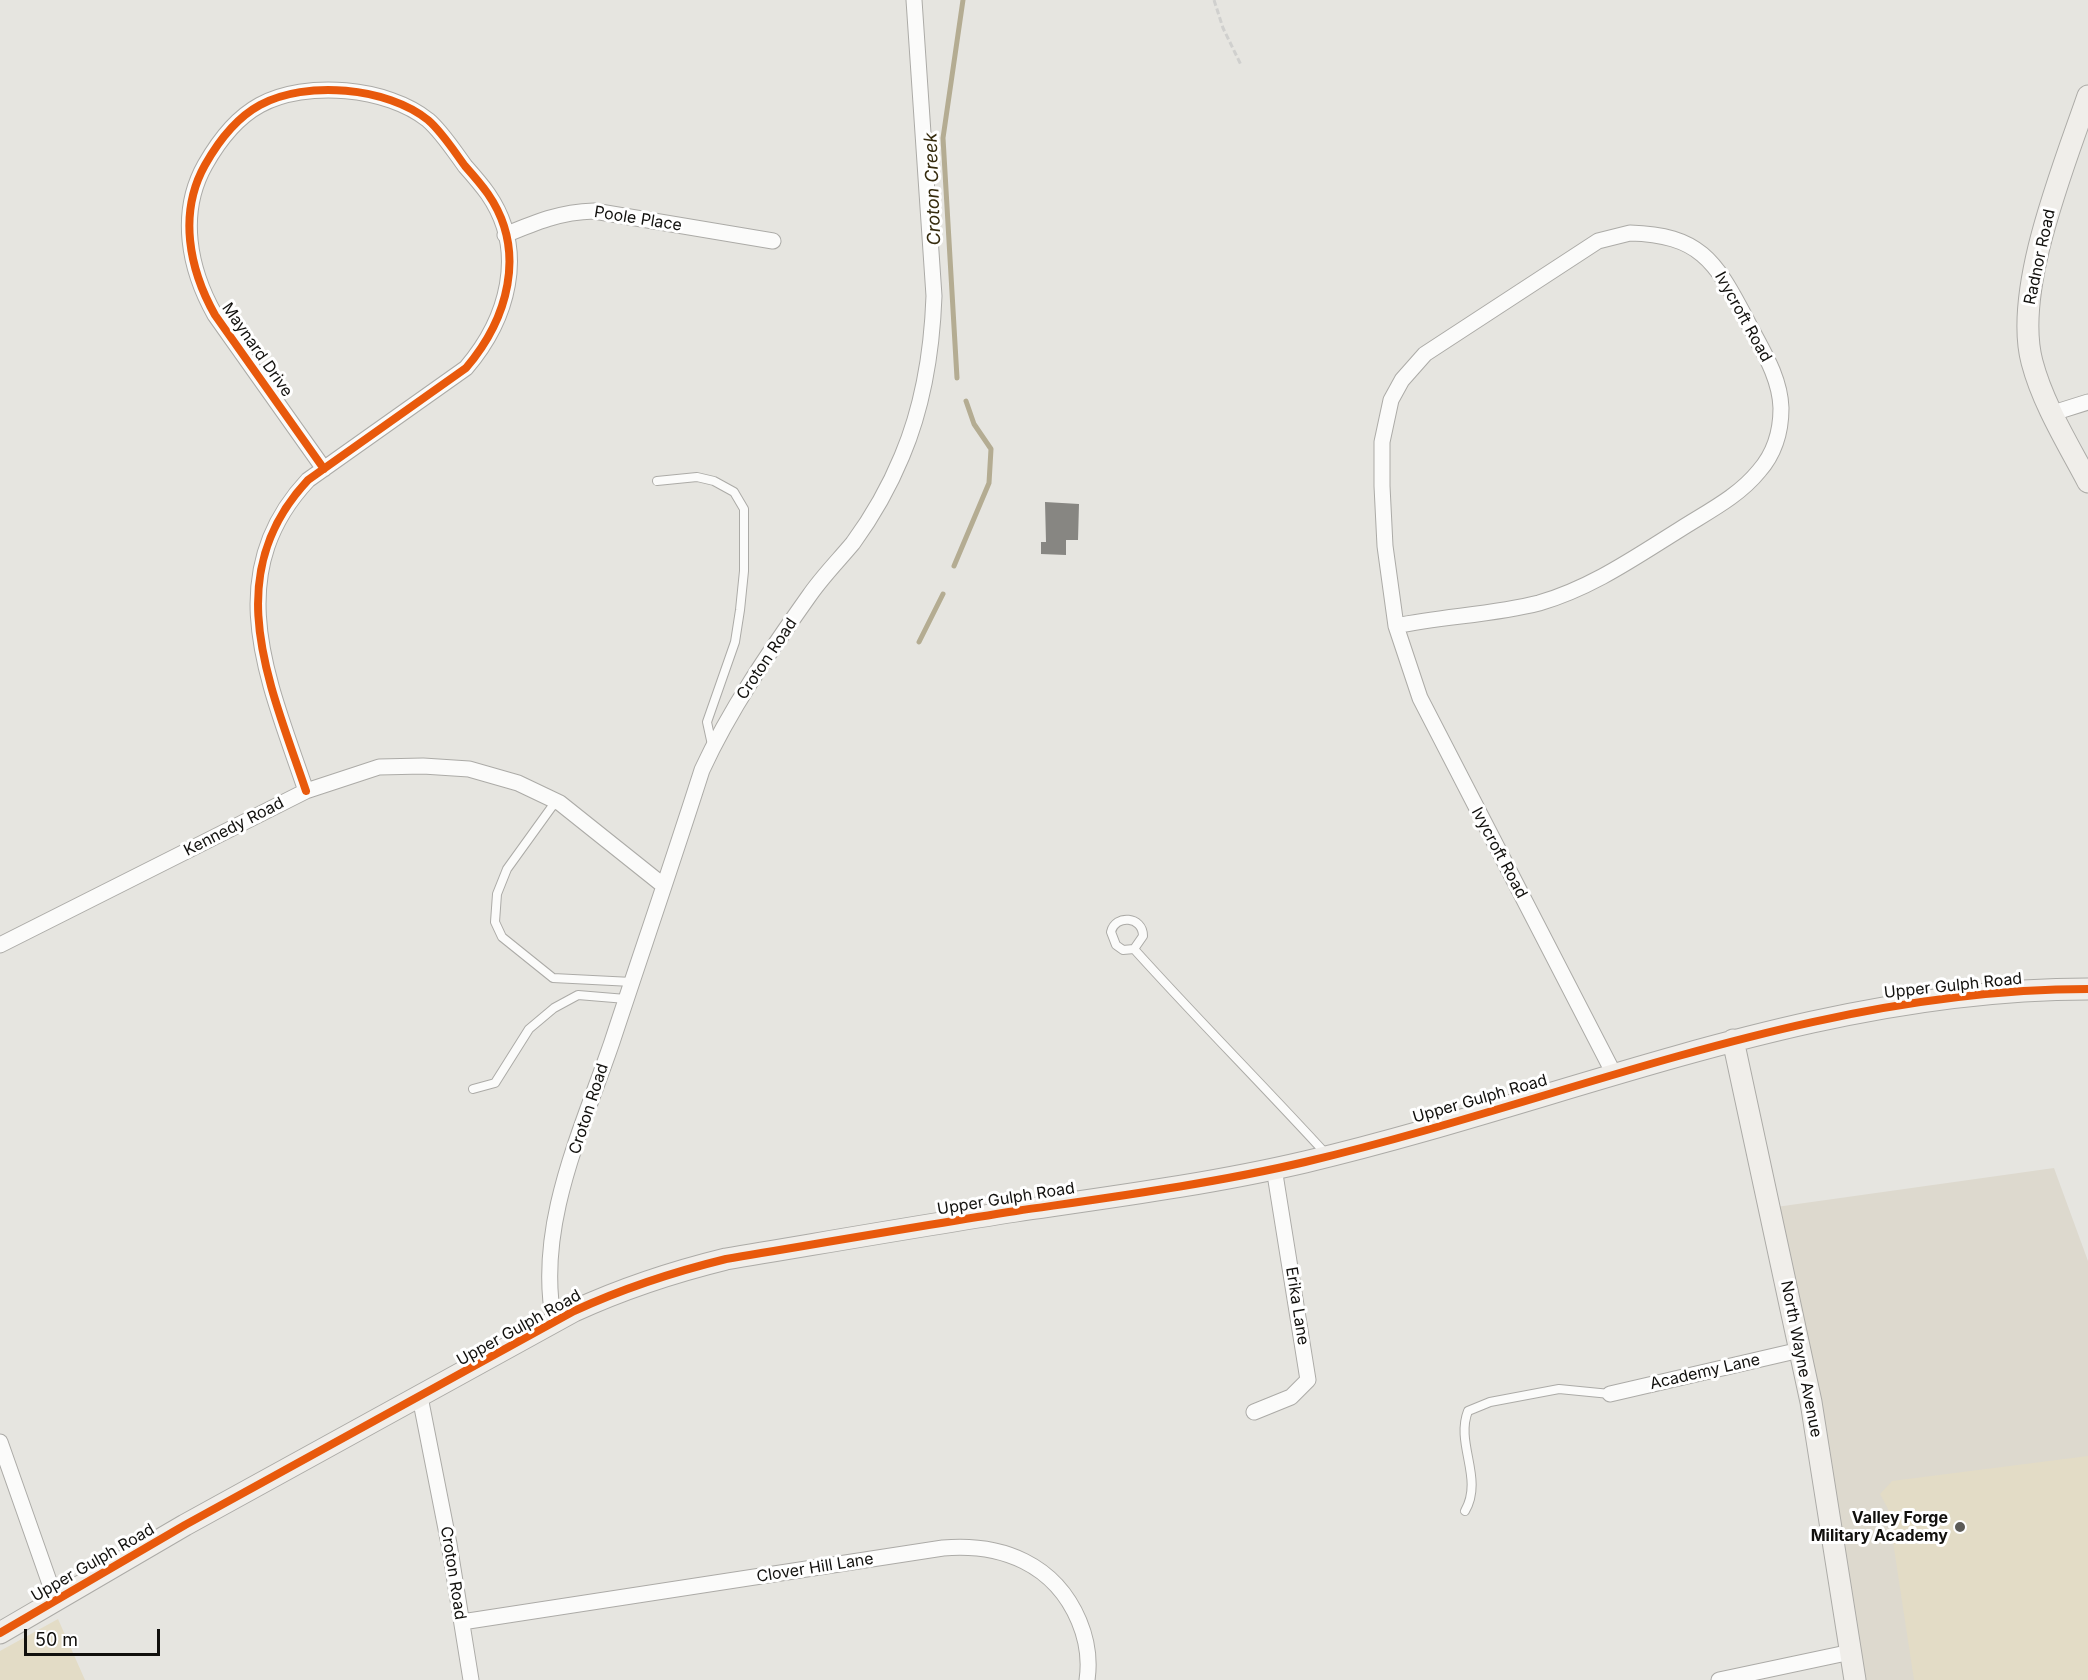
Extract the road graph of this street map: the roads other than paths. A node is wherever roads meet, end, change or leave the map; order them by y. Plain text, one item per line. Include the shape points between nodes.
1 (914, 0) edge
2 (2088, 96) edge
3 (505, 235) junction
4 (774, 241) dead end
5 (2088, 402) edge
6 (2053, 413) junction
7 (324, 469) junction
8 (657, 481) dead end
9 (2088, 482) edge
10 (1396, 627) junction
11 (713, 746) junction
12 (306, 791) junction
13 (556, 801) junction
14 (664, 885) junction
15 (0, 945) edge
16 (1134, 949) junction
17 (632, 982) junction
18 (2088, 989) edge
19 (626, 999) junction
20 (1733, 1040) junction
21 (1614, 1074) junction
22 (473, 1089) dead end
23 (1328, 1156) junction
24 (1274, 1168) junction
25 (554, 1322) junction
26 (1800, 1350) junction
27 (1610, 1394) joint
28 (420, 1396) junction
29 (1254, 1412) dead end
30 (0, 1442) edge
31 (1465, 1511) dead end
32 (56, 1601) junction
33 (462, 1622) junction
34 (0, 1633) edge
35 (1851, 1652) junction
36 (471, 1680) edge
37 (1087, 1680) edge
38 (1719, 1680) edge
39 (1855, 1680) edge

1 - 11 street, Croton Road via 934,296 927,378 902,457 878,503 810,595
2 - 6 street, Radnor Road via 2048,214 2028,299 2032,361
3 - 4 street, Poole Place via 545,218 594,211
3 - 7 street, Maynard Drive via 509,260 504,305 483,348 465,368
3 - 7 street, Maynard Drive via 489,195 429,121 383,97 329,90 290,95 260,105 226,133 195,189 189,235 192,263 201,291 215,315
5 - 6 street
6 - 9 street, Radnor Road
7 - 12 street, Maynard Drive via 291,499 277,520 260,566 257,592 267,672
8 - 11 lane via 697,477 714,481 734,492 744,509 740,610 735,642 707,722
10 - 10 street, Ivycroft Road via 1386,546 1382,442 1391,400 1415,363 1603,238 1656,234 1698,251 1723,275 1779,383 1779,432 1761,470 1741,491 1607,575 1574,591 1539,603
10 - 21 street, Ivycroft Road via 1424,708
11 - 14 street, Croton Road
12 - 13 street, Kennedy Road via 379,767 423,766 469,769 518,783
12 - 15 street, Kennedy Road
13 - 14 street, Kennedy Road
13 - 17 lane via 507,869 497,894 495,922 502,937 553,978
14 - 17 street, Croton Road
16 - 16 lane via 1123,950 1116,945 1111,932 1116,923 1124,919 1139,924 1143,936
16 - 23 lane
17 - 19 street, Croton Road
18 - 20 street, Upper Gulph Road via 1972,994 1884,1006
19 - 22 lane via 578,994 554,1008 530,1029 495,1083
19 - 25 street, Croton Road via 564,1183 549,1260
20 - 21 street, Upper Gulph Road
20 - 26 street, North Wayne Avenue
21 - 23 street, Upper Gulph Road
23 - 24 street, Upper Gulph Road
24 - 25 street, Upper Gulph Road via 726,1259 672,1272 619,1291
24 - 29 street, Erika Lane via 1308,1380 1291,1397
25 - 28 street, Upper Gulph Road
26 - 27 street, Academy Lane
26 - 35 street, North Wayne Avenue
27 - 31 lane via 1559,1389 1490,1402 1468,1411 1466,1441 1473,1498
28 - 32 street, Upper Gulph Road
28 - 33 street, Croton Road
30 - 32 street
32 - 34 street, Upper Gulph Road
33 - 36 street, Croton Road
33 - 37 street, Clover Hill Lane via 943,1548 980,1548 1029,1562 1059,1587 1081,1626 1088,1653
35 - 38 street
35 - 39 street, North Wayne Avenue

